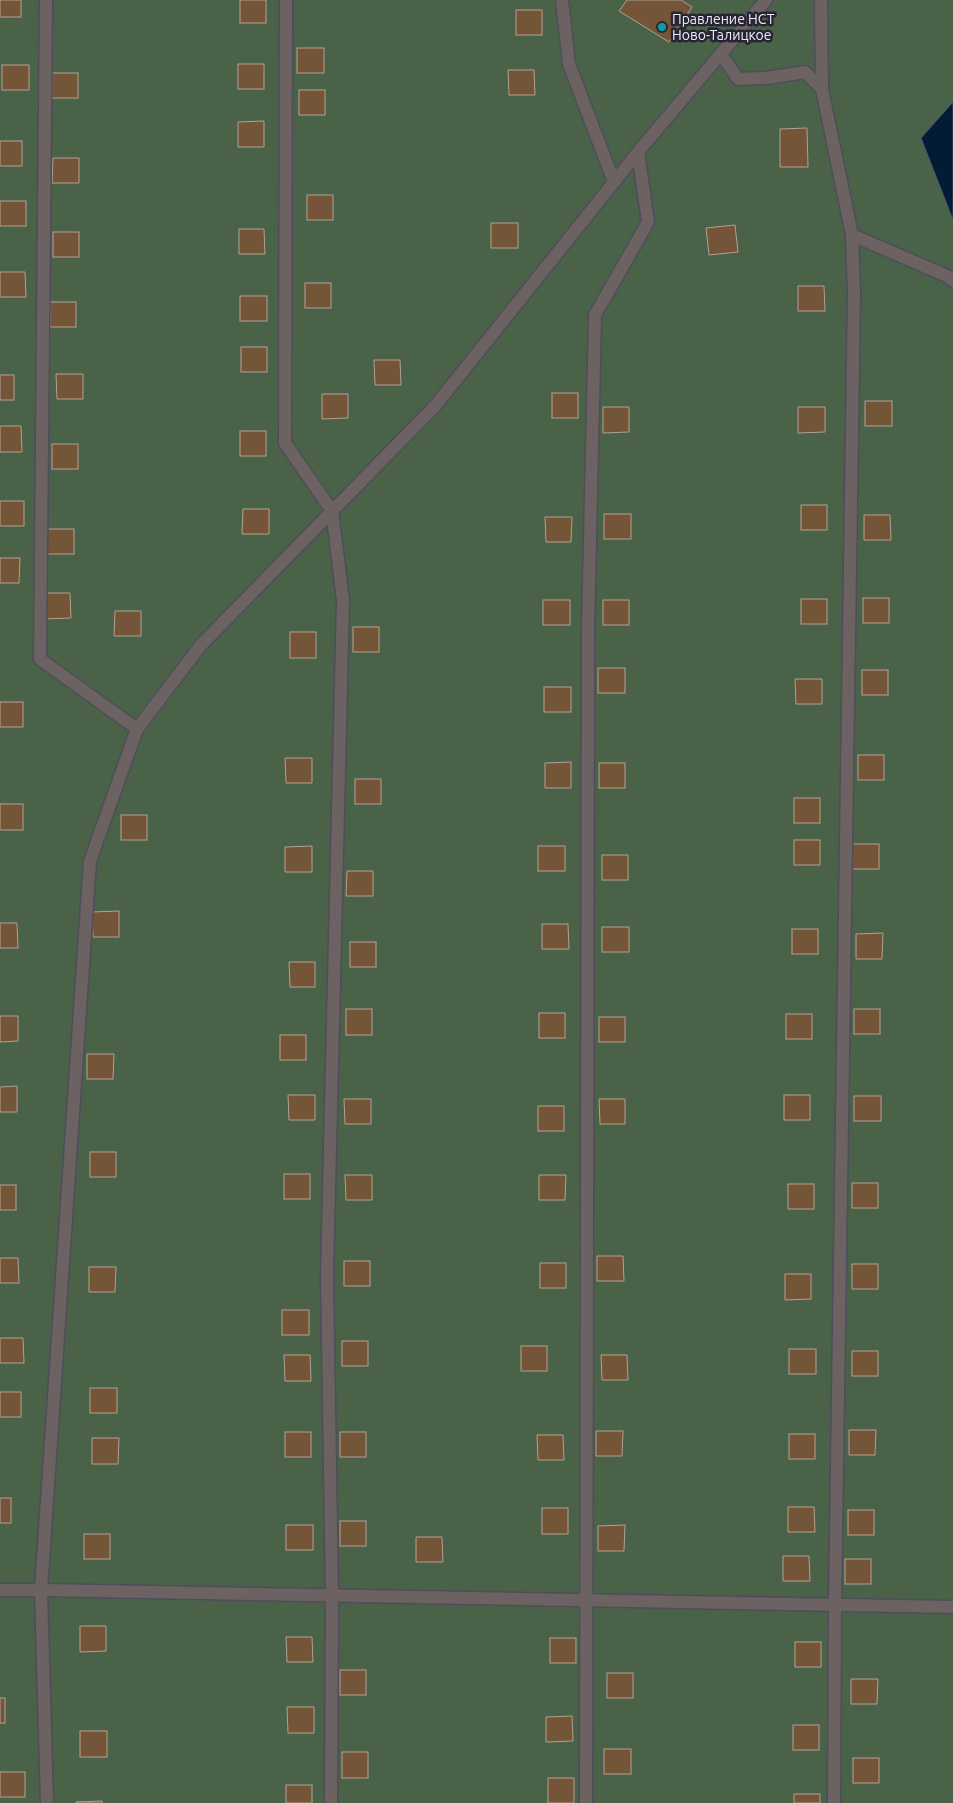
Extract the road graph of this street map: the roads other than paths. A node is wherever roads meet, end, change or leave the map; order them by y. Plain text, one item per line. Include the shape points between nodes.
1 (46, 0) edge
2 (286, 0) edge
3 (562, 0) edge
4 (766, 0) edge
5 (821, 0) edge
6 (721, 54) junction
7 (822, 89) junction
8 (638, 152) junction
9 (614, 182) junction
10 (852, 236) junction
11 (953, 281) edge
12 (332, 511) junction
13 (137, 729) junction
14 (0, 1590) edge
15 (41, 1590) junction
16 (332, 1596) junction
17 (586, 1600) junction
18 (835, 1605) junction
19 (953, 1607) edge
20 (47, 1803) edge
21 (330, 1803) edge
22 (586, 1803) edge
23 (834, 1803) edge

1 - 13 street via 40,659
2 - 12 street via 285,443
3 - 9 street via 569,64
4 - 6 street
5 - 7 street
6 - 7 street via 738,79 805,72
6 - 8 street
7 - 10 street
8 - 9 street
8 - 17 street via 648,222 595,315 588,629
9 - 12 street via 435,406
10 - 11 street
10 - 18 street via 854,292
12 - 13 street via 201,645
12 - 16 street via 343,600 327,1276
13 - 15 street via 90,861
14 - 15 street
15 - 16 street
15 - 20 street
16 - 17 street
16 - 21 street
17 - 18 street
17 - 22 street
18 - 19 street
18 - 23 street

